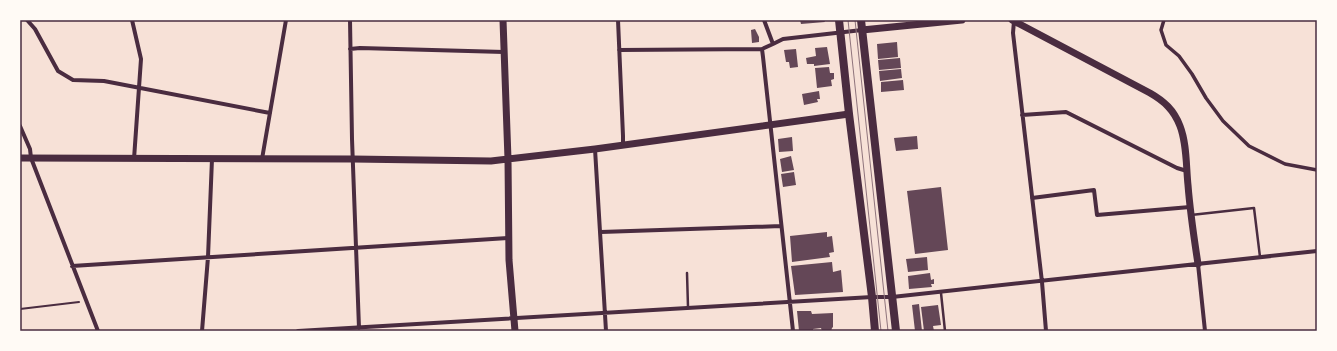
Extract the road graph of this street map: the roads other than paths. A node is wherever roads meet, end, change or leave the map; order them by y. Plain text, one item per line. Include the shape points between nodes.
1 (27, 20) edge
2 (132, 20) edge
3 (286, 20) edge
4 (350, 20) edge
5 (503, 20) edge
6 (618, 20) edge
7 (764, 20) edge
8 (839, 20) edge
9 (861, 20) edge
10 (962, 20) edge
11 (1013, 20) edge
12 (1164, 20) edge
13 (862, 30) junction
14 (841, 32) junction
15 (773, 44) junction
16 (350, 49) junction
17 (762, 49) junction
18 (619, 50) junction
19 (504, 52) junction
20 (139, 87) junction
21 (270, 113) junction
22 (849, 114) junction
23 (1022, 115) junction
24 (770, 125) junction
25 (20, 126) edge
26 (623, 146) junction
27 (595, 149) junction
28 (20, 158) edge
29 (31, 158) junction
30 (134, 159) junction
31 (212, 159) junction
32 (262, 159) junction
33 (353, 159) junction
34 (508, 159) junction
35 (1317, 170) edge
36 (1186, 171) junction
37 (1032, 198) junction
38 (1190, 211) junction
39 (781, 226) junction
40 (601, 232) junction
41 (508, 238) junction
42 (356, 247) junction
43 (1317, 251) edge
44 (208, 257) junction
45 (1260, 257) junction
46 (1198, 264) junction
47 (72, 266) junction
48 (687, 273) dead end
49 (1042, 282) junction
50 (941, 293) junction
51 (872, 297) junction
52 (892, 298) junction
53 (789, 302) junction
54 (688, 307) junction
55 (605, 313) junction
56 (514, 319) junction
57 (359, 328) junction
58 (98, 331) edge
59 (202, 331) edge
60 (300, 331) edge
61 (515, 331) edge
62 (606, 331) edge
63 (793, 331) edge
64 (875, 331) edge
65 (896, 331) edge
66 (945, 331) edge
67 (1046, 331) edge
68 (1205, 331) edge

1 - 20 street via 35,29 58,71 73,80 104,81
2 - 20 street via 141,59
3 - 21 street
4 - 16 street
5 - 19 street
6 - 18 street
7 - 15 street
8 - 14 main road
9 - 13 main road
10 - 13 street
11 - 23 street
11 - 36 street via 1164,101 1180,127
12 - 35 street via 1161,30 1166,45 1179,56 1223,121 1249,146 1285,164
13 - 14 street
13 - 52 main road
14 - 15 street via 783,39
14 - 22 main road
15 - 17 street
16 - 19 street
16 - 33 street
17 - 18 street
17 - 24 street
18 - 26 street
19 - 34 street
20 - 21 street
20 - 30 street
21 - 32 street
22 - 24 street
22 - 51 main road
23 - 36 street via 1066,112
23 - 37 street
24 - 26 street
24 - 39 street
25 - 29 street
26 - 27 street
27 - 34 street
27 - 40 street
28 - 29 street
29 - 30 street
29 - 47 street
30 - 31 street
31 - 32 street
31 - 44 street
32 - 33 street
33 - 34 street via 491,162
33 - 42 street
34 - 41 street
36 - 38 street
37 - 38 street via 1094,190 1097,215
37 - 49 street
38 - 45 lane via 1254,208
38 - 46 street
39 - 40 street
39 - 53 street
40 - 55 street
41 - 42 street
41 - 56 street
42 - 44 street
42 - 57 street
43 - 45 street
44 - 47 street
44 - 59 street
45 - 46 street
46 - 49 street
46 - 68 street
47 - 58 street
48 - 54 lane
49 - 50 street
49 - 67 street
50 - 52 street
50 - 66 lane
51 - 52 street
51 - 53 street
51 - 64 main road
52 - 65 main road
53 - 54 street
53 - 63 street
54 - 55 street
55 - 56 street
55 - 62 street
56 - 57 street
56 - 61 street
57 - 60 street

